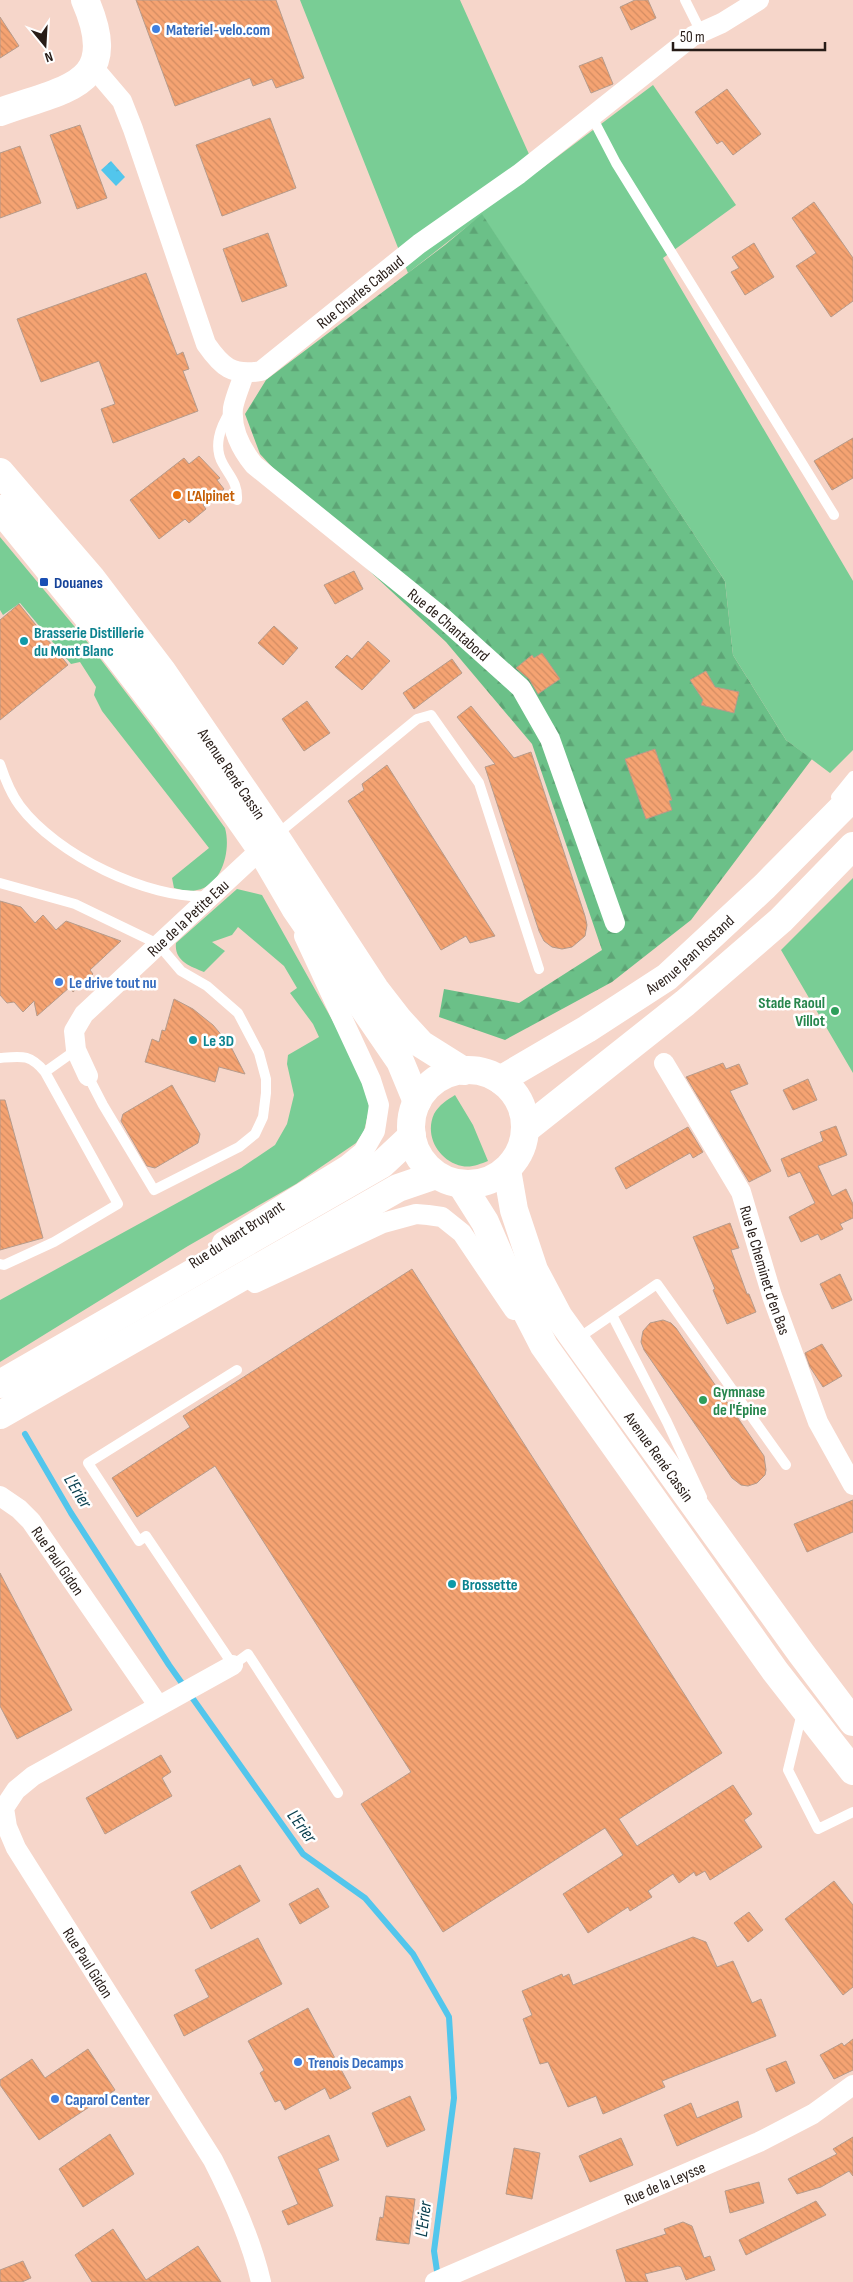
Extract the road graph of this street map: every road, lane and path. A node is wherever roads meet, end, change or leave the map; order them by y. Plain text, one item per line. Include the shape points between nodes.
1 (85, 0) edge
2 (685, 0) edge
3 (759, 0) edge
4 (701, 32) junction
5 (94, 66) junction
6 (0, 112) edge
7 (592, 117) junction
8 (244, 374) junction
9 (233, 407) junction
10 (0, 472) edge
11 (237, 500) dead end
12 (0, 509) edge
13 (834, 515) dead end
14 (0, 764) edge
15 (853, 776) edge
16 (853, 797) edge
17 (268, 842) junction
18 (853, 846) edge
19 (0, 883) edge
20 (765, 886) junction
21 (209, 896) junction
22 (295, 908) junction
23 (614, 923) dead end
24 (158, 944) junction
25 (539, 969) dead end
26 (76, 1050) junction
27 (0, 1058) edge
28 (664, 1063) dead end
29 (464, 1071) junction
30 (45, 1072) junction
31 (88, 1076) joint
32 (371, 1080) joint
33 (500, 1080) junction
34 (417, 1102) junction
35 (526, 1129) junction
36 (412, 1136) junction
37 (507, 1170) junction
38 (448, 1180) junction
39 (0, 1264) edge
40 (612, 1315) junction
41 (576, 1340) junction
42 (544, 1346) junction
43 (115, 1349) junction
44 (44, 1358) junction
45 (237, 1370) dead end
46 (0, 1384) edge
47 (0, 1415) edge
48 (786, 1465) dead end
49 (853, 1485) edge
50 (0, 1496) edge
51 (730, 1554) junction
52 (232, 1665) junction
53 (158, 1705) junction
54 (804, 1708) junction
55 (853, 1722) edge
56 (853, 1771) edge
57 (338, 1793) dead end
58 (2, 1809) edge
59 (853, 1812) edge
60 (853, 2085) edge
61 (261, 2282) edge
62 (435, 2282) edge

1 - 5 main road via 98,37
2 - 4 lane
3 - 4 street, Rue Charles Cabaud
4 - 7 street, Rue Charles Cabaud
5 - 6 main road via 80,83
5 - 8 street via 118,96 133,129 206,344 226,367
7 - 8 street, Rue Charles Cabaud via 519,174 419,244 261,371
7 - 13 lane via 616,163
8 - 9 street, Rue de Chantabord
9 - 11 lane via 218,438 222,463 238,490
9 - 23 street, Rue de Chantabord via 236,434 254,465 442,617 520,688 550,739
10 - 17 main road, Avenue René Cassin via 92,579 142,644
12 - 17 main road, Avenue René Cassin via 203,767
14 - 21 lane via 20,806 48,835 89,862 131,882 168,894
15 - 20 lane
16 - 20 main road, Avenue Jean Rostand
17 - 21 street, Rue de la Petite Eau
17 - 22 main road, Avenue René Cassin
17 - 25 lane via 417,719 431,715 479,783
17 - 29 main road, Avenue René Cassin via 399,1020 421,1044
18 - 35 main road via 781,920 685,1002
19 - 24 lane via 75,904
20 - 33 main road, Avenue Jean Rostand via 667,977
21 - 24 street, Rue de la Petite Eau
22 - 32 street, Avenue René Cassin via 306,942
22 - 34 main road, Avenue René Cassin via 400,1060
24 - 26 street, Rue de la Petite Eau via 84,1014 74,1031
24 - 31 lane via 180,971 207,986 238,1013 259,1053 266,1093 263,1117 255,1134 239,1147 154,1190
26 - 30 lane
26 - 31 street, Rue de la Petite Eau
27 - 30 lane via 23,1056 36,1061
28 - 49 street, Rue le Cheminet d'en Bas via 741,1192 772,1296 818,1422
29 - 33 main road via 483,1072
29 - 34 main road via 445,1075 429,1086
30 - 39 lane via 118,1204 54,1242
32 - 44 street, Rue du Nant Bruyant via 379,1105 375,1131 363,1152
33 - 35 main road via 514,1093 523,1110
34 - 36 main road via 412,1118
35 - 37 main road via 520,1152
36 - 38 main road via 420,1158
36 - 44 main road, Rue du Nant Bruyant via 382,1164
37 - 38 main road via 486,1182
37 - 41 main road, Avenue René Cassin via 514,1210 534,1270 559,1317
38 - 42 main road, Avenue René Cassin via 484,1222
38 - 43 main road via 398,1188
40 - 41 lane
40 - 48 lane via 657,1284
40 - 51 lane via 668,1422
41 - 51 main road, Avenue René Cassin
42 - 43 street, Avenue René Cassin via 519,1318 462,1233 442,1217 416,1214 383,1223
42 - 54 main road, Avenue René Cassin
43 - 47 main road
44 - 46 main road, Rue du Nant Bruyant
45 - 52 lane via 88,1463 139,1541 146,1536
50 - 53 street, Rue Paul Gidon via 31,1520
51 - 55 main road, Avenue René Cassin
52 - 53 street, Rue Paul Gidon
52 - 57 lane via 248,1654
53 - 58 street, Rue Paul Gidon via 33,1776 16,1790
54 - 56 main road, Avenue René Cassin
54 - 59 lane via 788,1770 818,1829
58 - 61 street, Rue Paul Gidon via 16,1848 213,2160 238,2209
60 - 62 street, Rue de la Leysse via 813,2114 758,2142

